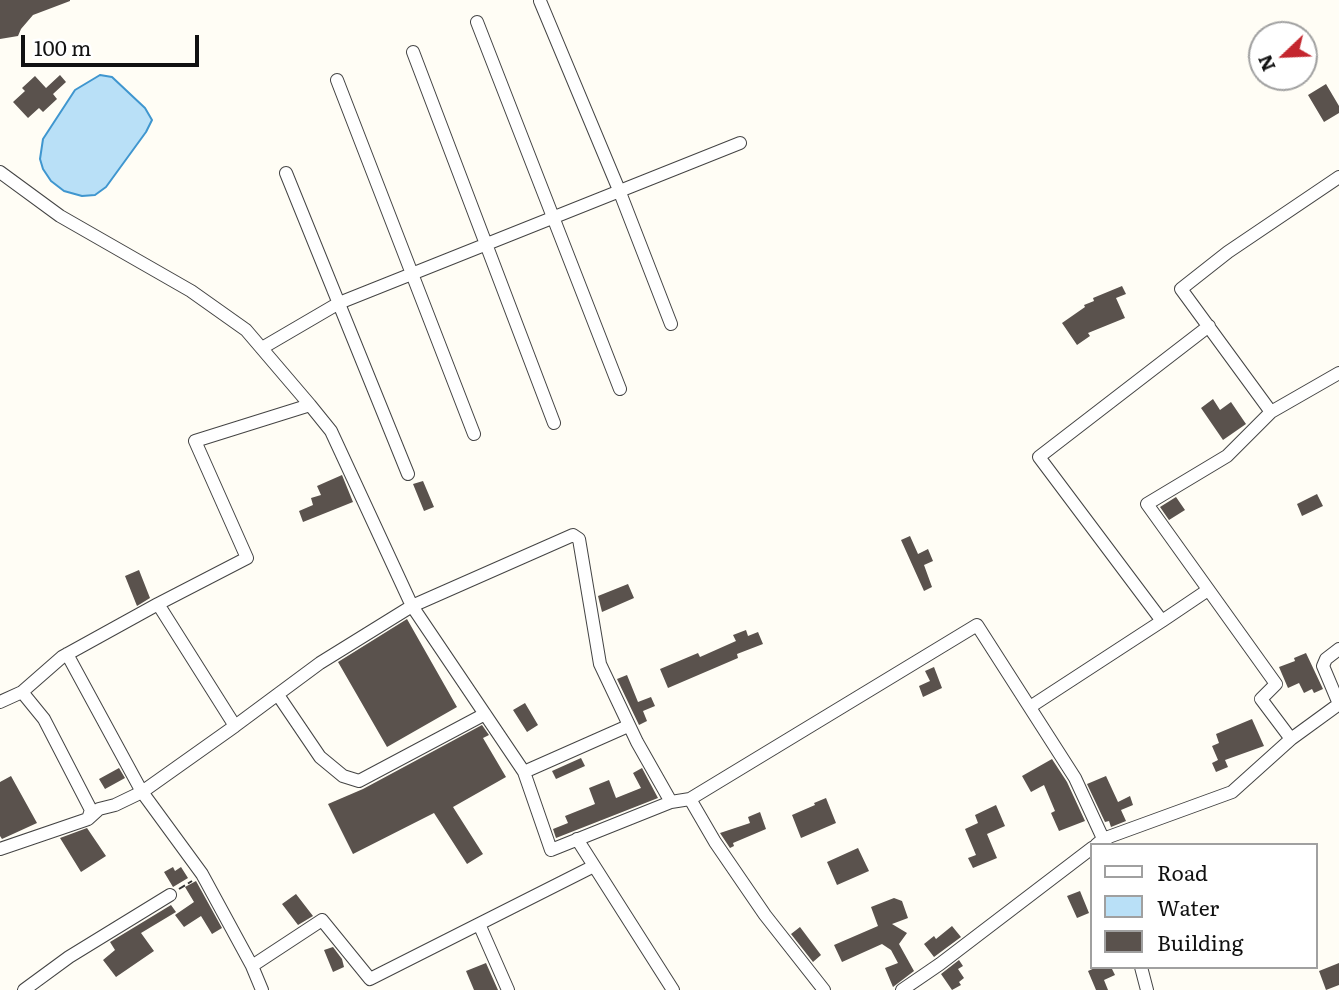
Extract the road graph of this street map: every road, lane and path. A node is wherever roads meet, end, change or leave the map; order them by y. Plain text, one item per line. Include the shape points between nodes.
1 (540, 1) edge
2 (477, 22) dead end
3 (413, 52) dead end
4 (337, 80) dead end
5 (740, 142) dead end
6 (0, 172) edge
7 (286, 173) dead end
8 (1339, 177) edge
9 (619, 190) junction
10 (554, 216) junction
11 (486, 243) junction
12 (412, 273) junction
13 (339, 303) junction
14 (671, 324) dead end
15 (1209, 326) junction
16 (261, 348) junction
17 (1339, 373) edge
18 (620, 389) dead end
19 (310, 405) junction
20 (1272, 412) junction
21 (554, 423) dead end
22 (474, 434) dead end
23 (408, 474) dead end
24 (1208, 590) junction
25 (158, 604) junction
26 (412, 606) junction
27 (1162, 621) junction
28 (1339, 649) edge
29 (67, 654) junction
30 (22, 692) junction
31 (278, 695) junction
32 (0, 702) edge
33 (1339, 704) edge
34 (1030, 708) junction
35 (485, 714) junction
36 (235, 726) junction
37 (628, 726) junction
38 (1291, 739) junction
39 (524, 772) junction
40 (142, 792) junction
41 (690, 799) junction
42 (671, 802) junction
43 (88, 819) junction
44 (577, 839) junction
45 (1099, 843) edge
46 (1102, 843) edge
47 (0, 849) edge
48 (1090, 851) edge
49 (594, 866) junction
50 (202, 874) junction
51 (170, 895) joint
52 (479, 924) junction
53 (252, 966) junction
54 (1142, 969) edge
55 (24, 990) edge
56 (262, 990) edge
57 (508, 990) edge
58 (673, 990) edge
59 (824, 990) edge
60 (902, 990) edge
61 (1147, 990) edge

1 - 9 street
2 - 10 street
3 - 11 street
4 - 12 street
5 - 9 street
6 - 16 street via 60,216 191,291 246,330
7 - 13 street
8 - 15 street via 1181,289
9 - 10 street
9 - 14 street
10 - 11 street
10 - 18 street
11 - 12 street
11 - 21 street
12 - 13 street
12 - 22 street
13 - 16 street
13 - 23 street
15 - 20 street
15 - 27 street via 1039,457
16 - 19 street
17 - 20 street
19 - 25 street via 195,441 247,558
19 - 26 street via 331,431
20 - 24 street via 1227,456 1147,504
24 - 27 street
24 - 38 street via 1276,684 1261,699
25 - 29 street
25 - 36 street
26 - 31 street
26 - 35 street
26 - 37 street via 573,535 579,539 583,558 600,664
27 - 34 street
28 - 33 street via 1323,666
29 - 30 street
29 - 40 street
30 - 32 street
30 - 43 street via 44,719 75,776 91,810
31 - 35 street via 320,757 343,776 359,781
31 - 36 street
33 - 38 street
34 - 41 street via 977,625
34 - 45 street via 1075,778
35 - 39 street
36 - 40 street
37 - 39 street
37 - 42 street
38 - 46 street via 1232,792
39 - 44 street via 551,850
40 - 43 street via 99,809
40 - 50 street
41 - 42 street
41 - 59 street via 765,915
42 - 44 street
43 - 47 street
44 - 49 street
48 - 60 street
49 - 52 street
49 - 58 street
50 - 51 path
50 - 53 street
51 - 55 street
52 - 53 street via 370,979 322,920
52 - 57 street
53 - 56 street
54 - 61 street

